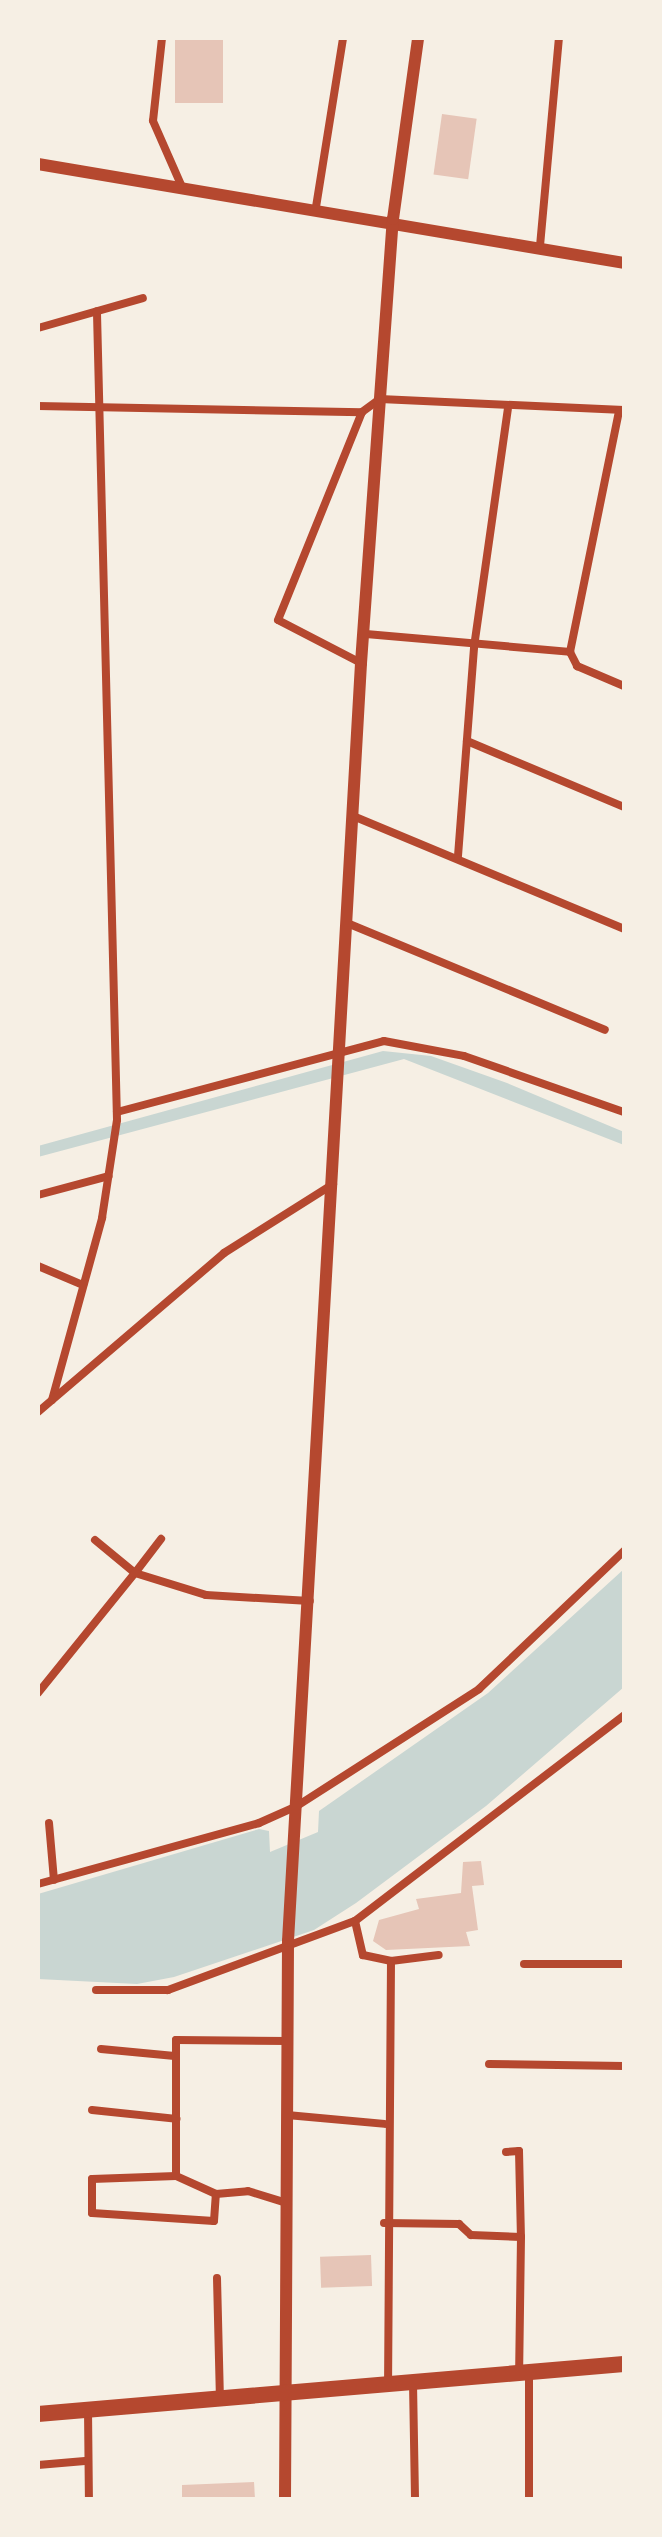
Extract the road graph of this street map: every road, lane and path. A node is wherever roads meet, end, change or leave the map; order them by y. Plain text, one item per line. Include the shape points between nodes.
1 (162, 38) edge
2 (343, 38) edge
3 (418, 38) edge
4 (559, 38) edge
5 (38, 164) edge
6 (182, 187) junction
7 (316, 207) junction
8 (393, 219) junction
9 (540, 246) junction
10 (624, 263) edge
11 (143, 298) dead end
12 (97, 311) junction
13 (38, 328) edge
14 (380, 399) junction
15 (38, 406) edge
16 (97, 407) junction
17 (508, 409) junction
18 (622, 411) edge
19 (362, 412) junction
20 (366, 634) junction
21 (474, 647) junction
22 (570, 652) junction
23 (361, 663) junction
24 (624, 686) edge
25 (467, 741) junction
26 (624, 807) edge
27 (353, 816) junction
28 (458, 856) junction
29 (347, 923) junction
30 (624, 929) edge
31 (605, 1030) dead end
32 (343, 1052) junction
33 (624, 1112) edge
34 (117, 1116) junction
35 (109, 1176) junction
36 (333, 1184) junction
37 (38, 1195) edge
38 (38, 1266) edge
39 (83, 1285) junction
40 (52, 1400) junction
41 (38, 1412) edge
42 (161, 1539) dead end
43 (95, 1540) dead end
44 (624, 1551) edge
45 (135, 1573) junction
46 (310, 1601) junction
47 (38, 1693) edge
48 (624, 1715) edge
49 (297, 1806) junction
50 (49, 1823) dead end
51 (54, 1880) junction
52 (38, 1884) edge
53 (355, 1921) junction
54 (288, 1946) junction
55 (439, 1955) dead end
56 (391, 1961) junction
57 (524, 1964) dead end
58 (624, 1964) edge
59 (96, 1990) dead end
60 (288, 2041) junction
61 (101, 2049) dead end
62 (175, 2056) junction
63 (489, 2064) dead end
64 (624, 2066) edge
65 (92, 2110) dead end
66 (287, 2115) junction
67 (177, 2119) junction
68 (385, 2124) junction
69 (506, 2152) dead end
70 (176, 2176) junction
71 (216, 2194) junction
72 (287, 2203) junction
73 (384, 2223) junction
74 (521, 2237) junction
75 (217, 2278) dead end
76 (624, 2364) edge
77 (524, 2373) junction
78 (413, 2383) junction
79 (388, 2385) junction
80 (286, 2395) junction
81 (220, 2400) junction
82 (88, 2410) junction
83 (38, 2414) edge
84 (85, 2461) junction
85 (38, 2465) edge
86 (89, 2499) edge
87 (285, 2499) edge
88 (415, 2499) edge
89 (529, 2499) edge

1 - 6 street via 153,121
2 - 7 street
3 - 8 street
4 - 9 street
5 - 6 street
6 - 7 street
7 - 8 street
8 - 9 street
8 - 14 street
9 - 10 street
11 - 12 street
12 - 13 street
12 - 16 street
14 - 17 street
14 - 19 street
14 - 20 street
15 - 16 street
16 - 19 street
16 - 34 street
17 - 18 street
17 - 21 street
18 - 22 street
19 - 23 street via 278,620
20 - 21 street
20 - 23 street
21 - 22 street
21 - 25 street
22 - 24 street via 577,666
23 - 27 street
25 - 26 street
25 - 28 street
27 - 28 street
27 - 29 street
28 - 30 street
29 - 31 street
29 - 32 street
32 - 33 street via 406,1042
32 - 34 street
32 - 36 street
34 - 35 street
35 - 37 street
35 - 39 street
36 - 40 street via 224,1253
36 - 46 street
38 - 39 street
39 - 40 street
40 - 41 street
42 - 45 street
43 - 45 street
44 - 49 street via 479,1689
45 - 46 street via 206,1595
45 - 47 street
46 - 49 street
48 - 53 street
49 - 51 street via 259,1823
49 - 54 street
50 - 51 street
51 - 52 street
53 - 54 street
53 - 56 street via 363,1955
54 - 59 street via 168,1990
54 - 60 street
55 - 56 street
56 - 68 street
57 - 58 street
60 - 62 street via 176,2040
60 - 66 street
61 - 62 street
62 - 67 street
63 - 64 street
65 - 67 street
66 - 68 street
66 - 72 street
67 - 70 street
68 - 73 street
69 - 74 street via 519,2151
70 - 71 street
70 - 71 street via 92,2179 92,2213 214,2221
71 - 72 street via 248,2191
72 - 80 street
73 - 74 street via 459,2224 471,2235
73 - 79 street
74 - 77 street
75 - 81 street
76 - 77 main road
77 - 78 main road
77 - 89 street
78 - 79 main road
78 - 88 street
79 - 80 main road
80 - 81 main road
80 - 87 street
81 - 82 main road
82 - 83 main road
82 - 84 street
84 - 85 street
84 - 86 street

